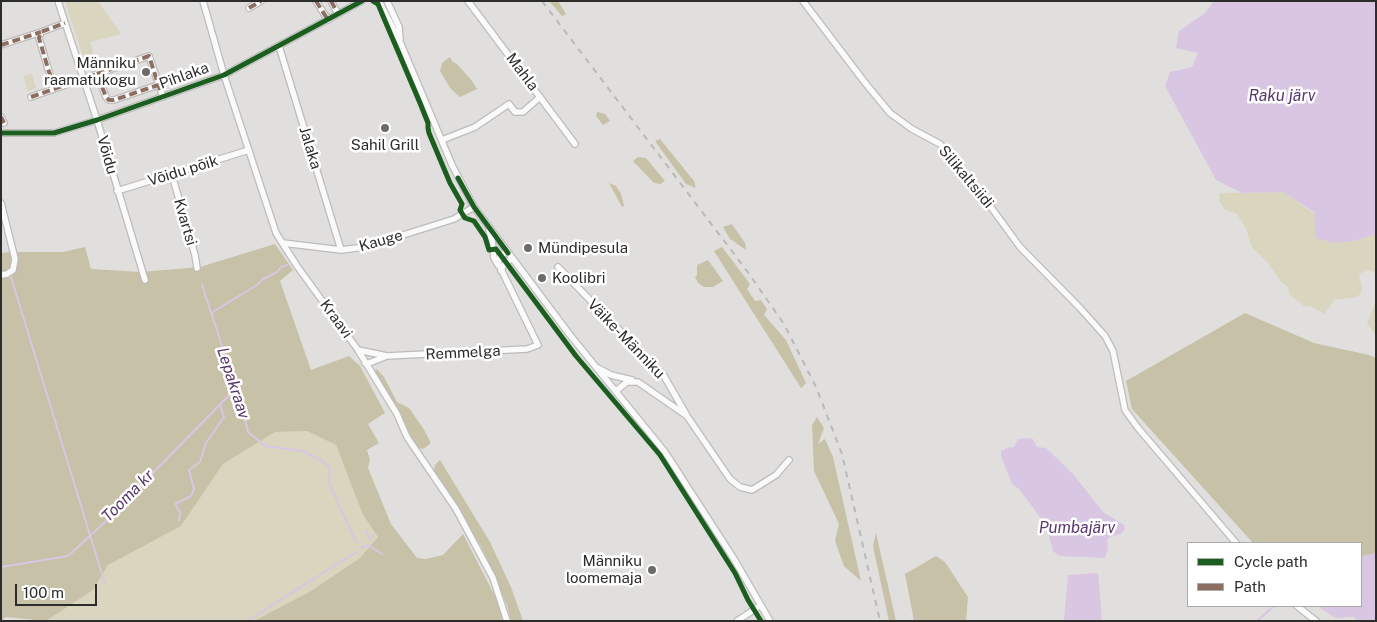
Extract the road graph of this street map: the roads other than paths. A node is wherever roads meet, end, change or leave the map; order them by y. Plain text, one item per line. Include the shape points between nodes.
1 (58, 1) edge
2 (203, 1) edge
3 (262, 1) edge
4 (316, 1) edge
5 (331, 1) edge
6 (362, 1) edge
7 (379, 1) edge
8 (387, 1) edge
9 (468, 1) edge
10 (803, 1) edge
11 (250, 8) dead end
12 (338, 14) junction
13 (328, 20) junction
14 (65, 23) junction
15 (41, 32) junction
16 (1, 44) edge
17 (401, 44) junction
18 (278, 46) junction
19 (97, 74) junction
20 (224, 75) junction
21 (83, 79) junction
22 (158, 85) junction
23 (56, 88) junction
24 (31, 97) dead end
25 (163, 97) junction
26 (540, 97) junction
27 (97, 120) junction
28 (1, 133) edge
29 (442, 140) junction
30 (575, 144) dead end
31 (248, 150) junction
32 (172, 175) junction
33 (117, 191) junction
34 (1, 203) edge
35 (474, 207) junction
36 (488, 227) junction
37 (283, 242) junction
38 (341, 250) junction
39 (507, 251) junction
40 (512, 258) junction
41 (197, 268) dead end
42 (558, 268) dead end
43 (501, 271) junction
44 (1, 275) edge
45 (145, 280) dead end
46 (358, 350) junction
47 (386, 356) junction
48 (365, 363) junction
49 (596, 367) junction
50 (638, 382) junction
51 (616, 391) junction
52 (687, 416) junction
53 (789, 460) dead end
54 (1235, 542) edge
55 (761, 606) junction
56 (1298, 607) edge
57 (507, 621) edge
58 (736, 621) edge
59 (770, 621) edge
60 (1316, 621) edge

1 - 14 street, Võidu
2 - 20 street, Kraavi
3 - 11 street
4 - 13 street
5 - 12 street
6 - 12 street, Pihlaka
7 - 17 street
8 - 17 street via 399,27
9 - 26 street, Mahla
10 - 54 street, Silikaltsiidi via 890,112 940,144 1020,247 1105,336 1113,351 1125,410
12 - 13 street, Pihlaka
13 - 18 street, Pihlaka
14 - 15 street
14 - 21 street, Võidu
15 - 16 street
15 - 23 street via 39,38
17 - 29 street
18 - 20 street, Pihlaka
18 - 38 street, Jalaka
19 - 21 street
19 - 22 street via 109,100
19 - 22 street via 149,56
20 - 25 street, Pihlaka
20 - 31 street, Kraavi
21 - 23 street
21 - 27 street, Võidu
22 - 25 street
23 - 24 street
25 - 27 street, Pihlaka
26 - 29 street via 523,112 515,112 509,104 475,127
26 - 30 street, Mahla
27 - 28 street, Pihlaka via 54,134
27 - 33 street, Võidu
29 - 35 street
31 - 32 street, Võidu põik
31 - 37 street, Kraavi via 276,232
32 - 33 street, Võidu põik
32 - 41 street, Kvartsi
33 - 45 street, Võidu
34 - 44 street via 15,259 13,270
35 - 36 street
35 - 38 street, Kauge via 447,221 365,247
36 - 39 street
36 - 43 street via 494,258
37 - 38 street, Kauge
37 - 46 street, Kraavi
39 - 40 street
39 - 43 street via 498,260
40 - 43 street
40 - 49 street
42 - 52 street, Väike-Männiku via 664,376
43 - 47 street, Remmelga via 538,345 517,350
46 - 47 street, Remmelga
46 - 48 street, Kraavi
47 - 48 street, Remmelga
48 - 57 street, Kraavi via 397,414 407,437 456,509 476,545 493,578
49 - 50 street via 611,376
49 - 51 street
50 - 51 street, Väike-Männiku via 628,382
50 - 52 street, Väike-Männiku
51 - 55 street via 676,467
52 - 53 street, Väike-Männiku via 730,479 740,487 752,490 776,475
55 - 58 street
55 - 59 street
56 - 60 street

